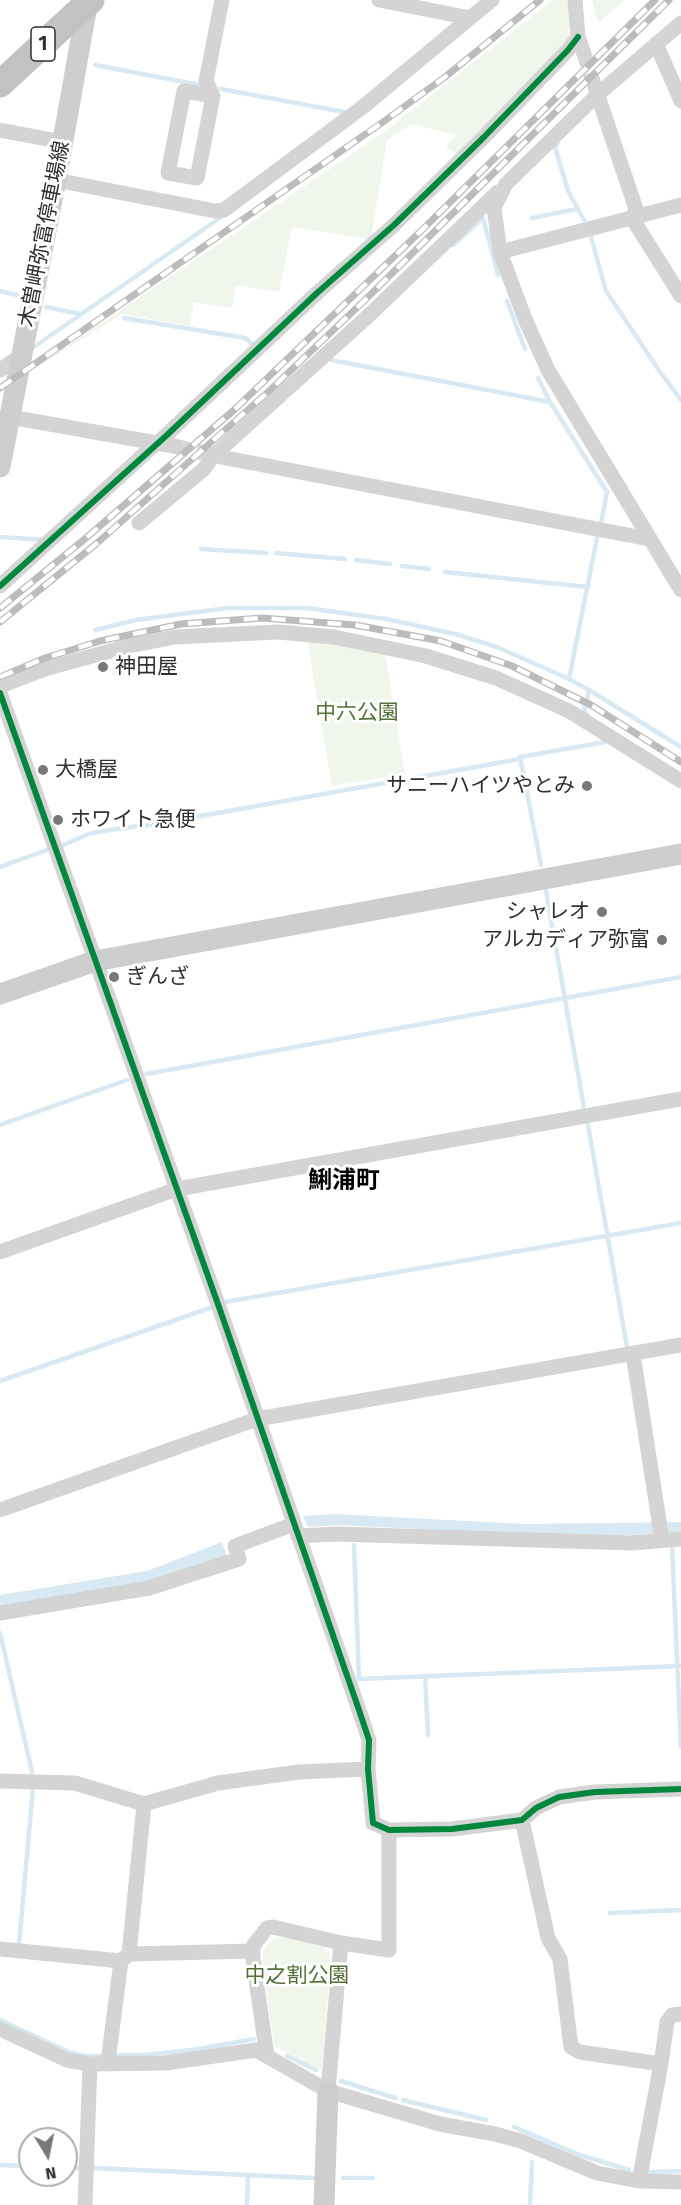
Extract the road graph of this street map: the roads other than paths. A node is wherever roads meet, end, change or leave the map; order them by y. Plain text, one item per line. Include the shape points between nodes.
1 (222, 0) edge
2 (379, 0) edge
3 (492, 0) edge
4 (575, 0) edge
5 (88, 1) edge
6 (470, 18) junction
7 (681, 23) edge
8 (656, 44) junction
9 (0, 84) edge
10 (596, 90) junction
11 (213, 96) junction
12 (681, 101) edge
13 (0, 130) edge
14 (63, 142) junction
15 (56, 180) junction
16 (506, 184) junction
17 (681, 205) edge
18 (632, 218) junction
19 (500, 252) junction
20 (681, 296) edge
21 (21, 356) junction
22 (0, 369) edge
23 (10, 417) junction
24 (164, 441) junction
25 (221, 457) tunnel mouth
26 (0, 467) edge
27 (139, 523) dead end
28 (650, 539) junction
29 (0, 586) edge
30 (681, 590) edge
31 (0, 686) edge
32 (0, 693) edge
33 (681, 781) edge
34 (681, 854) edge
35 (95, 961) junction
36 (0, 994) edge
37 (681, 1099) edge
38 (177, 1190) junction
39 (0, 1252) edge
40 (681, 1345) edge
41 (633, 1354) junction
42 (257, 1419) junction
43 (0, 1510) edge
44 (296, 1530) junction
45 (661, 1532) junction
46 (681, 1539) edge
47 (0, 1613) edge
48 (368, 1769) junction
49 (0, 1781) edge
50 (681, 1789) edge
51 (144, 1804) junction
52 (522, 1820) junction
53 (389, 1830) junction
54 (341, 1943) junction
55 (0, 1949) edge
56 (253, 1950) junction
57 (125, 1957) junction
58 (681, 2014) edge
59 (0, 2030) edge
60 (267, 2056) junction
61 (108, 2062) junction
62 (90, 2064) junction
63 (661, 2064) junction
64 (328, 2091) junction
65 (639, 2181) junction
66 (681, 2182) edge
67 (85, 2205) edge
68 (324, 2205) edge

1 - 11 street via 207,81
2 - 6 street
3 - 6 street
4 - 24 street via 580,44 568,51 394,225 317,293
5 - 9 highway, 1
5 - 14 street, 木曽岬弥富停車場線
6 - 15 street via 364,106 224,210
7 - 8 street
8 - 10 street
8 - 12 street
10 - 16 street
10 - 18 street via 636,209
11 - 11 street via 197,178 168,173 184,91
13 - 14 street
14 - 15 street, 木曽岬弥富停車場線
15 - 21 street, 木曽岬弥富停車場線
16 - 19 street via 494,208
16 - 27 street via 365,319 213,456 204,470
17 - 18 street
18 - 19 street
18 - 20 street
19 - 28 street via 548,370
21 - 22 street
21 - 23 street, 木曽岬弥富停車場線
23 - 24 street
23 - 26 street, 木曽岬弥富停車場線
24 - 29 street
25 - 28 street
28 - 30 street
31 - 33 street via 58,665 175,637 278,632 334,637 426,656 496,678 569,711
32 - 35 street
34 - 35 street
35 - 36 street
35 - 38 street
37 - 38 street
38 - 39 street
38 - 42 street
40 - 41 street
41 - 42 street
41 - 45 street
42 - 43 street
42 - 44 street
44 - 45 street via 632,1543
44 - 47 street via 235,1546 239,1559 149,1588
44 - 48 street via 369,1740
45 - 46 street
48 - 51 street via 298,1772 218,1783
48 - 53 street via 373,1823
49 - 51 street via 75,1783
50 - 52 street via 559,1797
51 - 57 street
52 - 53 street via 452,1829
52 - 63 street via 548,1938 560,1959 571,2047 580,2052
53 - 54 street via 389,1950
54 - 56 street via 273,1926 267,1928
54 - 64 street
55 - 57 street
56 - 57 street
56 - 60 street
57 - 61 street
58 - 63 street via 672,2015 667,2022
59 - 62 street via 67,2060
60 - 61 street via 256,2050 166,2063
60 - 64 street
61 - 62 street
62 - 67 street
63 - 65 street
64 - 65 street via 440,2124 521,2141 597,2173
64 - 68 street
65 - 66 street

